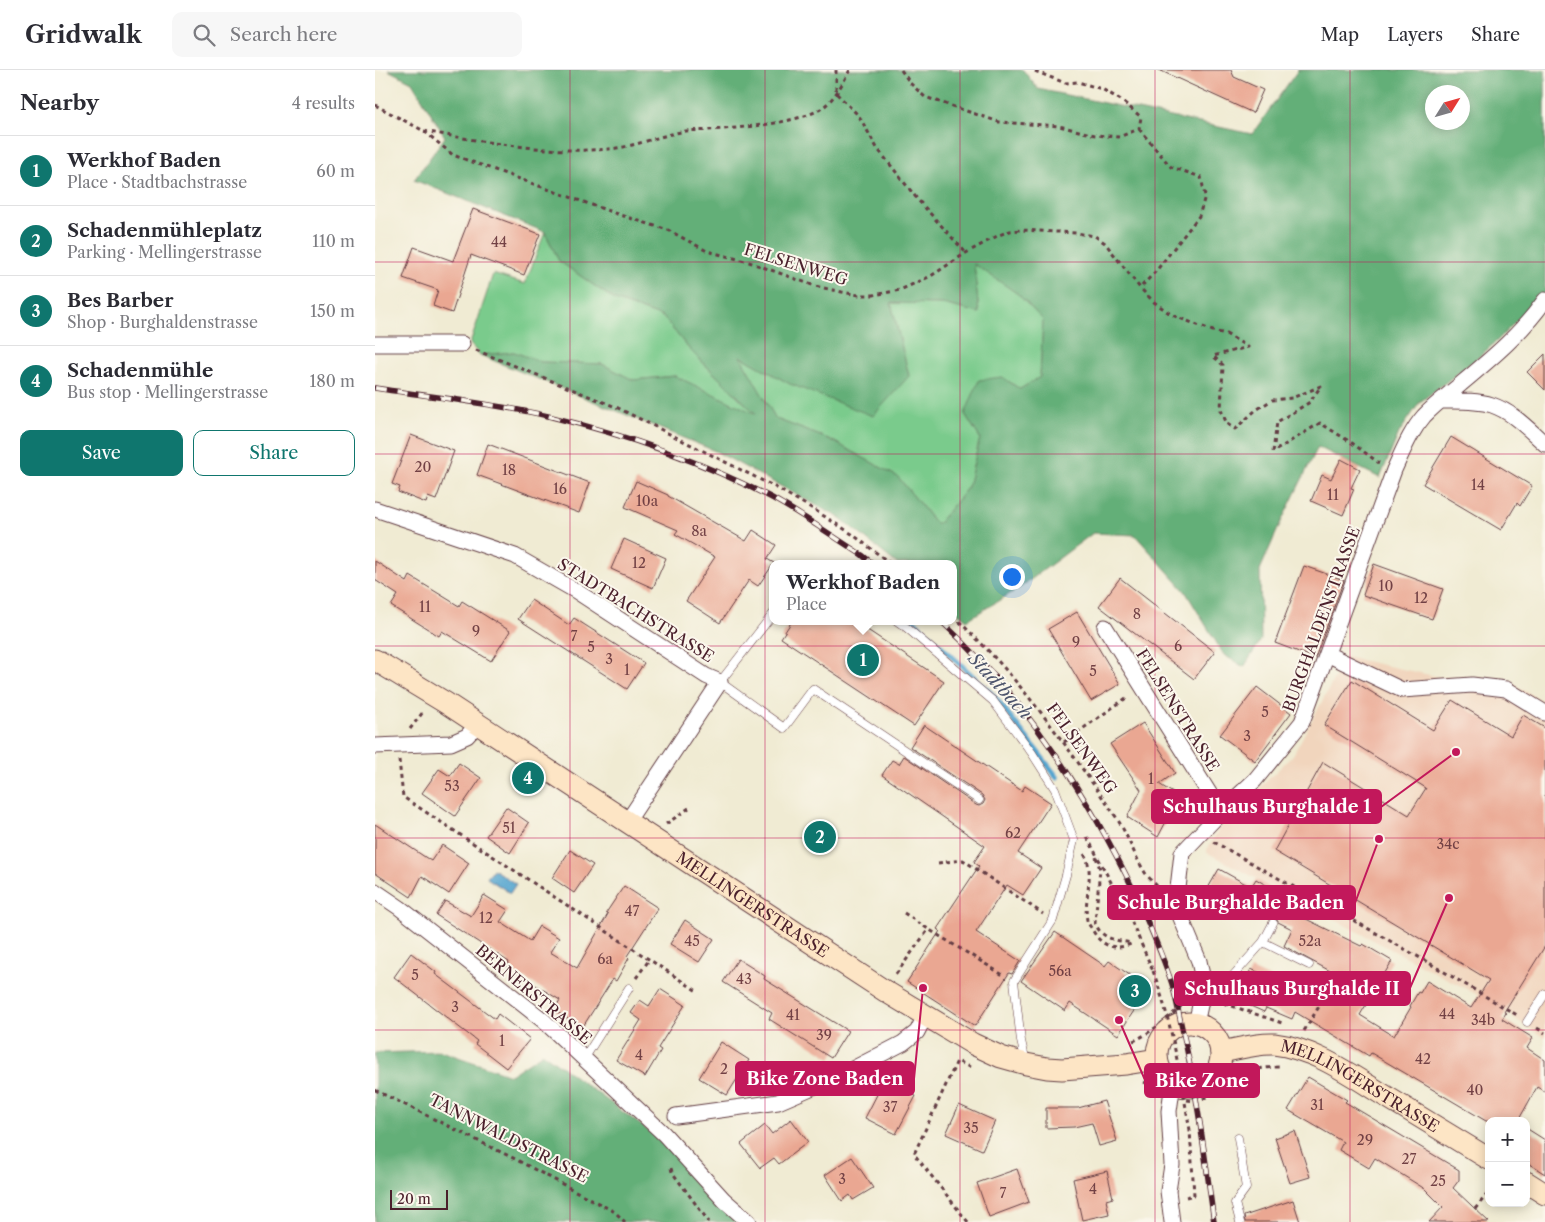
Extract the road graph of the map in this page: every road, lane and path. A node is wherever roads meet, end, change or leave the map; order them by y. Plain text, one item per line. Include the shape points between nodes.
1 (836, 70) edge
2 (850, 70) edge
3 (901, 70) edge
4 (1032, 70) edge
5 (837, 93) junction
6 (375, 105) edge
7 (1139, 129) junction
8 (424, 130) junction
9 (966, 252) junction
10 (1140, 288) junction
11 (1545, 300) edge
12 (375, 344) edge
13 (462, 344) joint
14 (1441, 400) junction
15 (1545, 444) edge
16 (1394, 470) junction
17 (375, 509) edge
18 (886, 560) edge
19 (769, 619) edge
20 (957, 620) edge
21 (902, 625) edge
22 (1105, 627) dead end
23 (1327, 654) junction
24 (375, 660) edge
25 (720, 682) junction
26 (1143, 687) junction
27 (425, 710) dead end
28 (1545, 713) edge
29 (478, 724) junction
30 (413, 726) dead end
31 (1064, 742) junction
32 (375, 746) edge
33 (400, 765) dead end
34 (979, 800) dead end
35 (689, 808) dead end
36 (1221, 812) junction
37 (627, 822) junction
38 (666, 824) dead end
39 (1200, 834) junction
40 (1074, 840) junction
41 (938, 863) dead end
42 (375, 891) edge
43 (1176, 906) junction
44 (904, 913) dead end
45 (1053, 920) junction
46 (1273, 923) dead end
47 (929, 930) junction
48 (1263, 942) junction
49 (649, 960) junction
50 (1309, 965) dead end
51 (895, 975) dead end
52 (1203, 980) junction
53 (1013, 982) junction
54 (1331, 987) dead end
55 (629, 988) joint
56 (697, 991) dead end
57 (1545, 994) edge
58 (1185, 1001) dead end
59 (925, 1016) junction
60 (1527, 1022) junction
61 (1196, 1024) junction
62 (1304, 1031) dead end
63 (1545, 1033) edge
64 (1130, 1042) dead end
65 (1221, 1052) junction
66 (584, 1059) junction
67 (1157, 1059) junction
68 (957, 1061) dead end
69 (1026, 1064) junction
70 (1253, 1070) dead end
71 (1173, 1083) junction
72 (1213, 1084) junction
73 (375, 1090) edge
74 (676, 1116) dead end
75 (1189, 1130) dead end
76 (1238, 1138) dead end
77 (1485, 1157) edge
78 (1530, 1185) edge
79 (1545, 1194) edge
80 (1485, 1197) edge
81 (1475, 1210) dead end
82 (625, 1222) edge
83 (749, 1222) edge
84 (968, 1222) edge
85 (1173, 1222) edge
86 (1240, 1222) edge

1 - 5 path
2 - 5 path
3 - 7 path via 925,97 999,122 1059,126 1119,137
4 - 7 path via 1065,83 1078,82 1102,89 1141,117
5 - 8 path via 818,110 779,122 686,131 610,149 566,150 482,142
5 - 9 path via 859,116 877,148 917,200
6 - 8 path, FELSENWEG
7 - 10 path via 1171,167 1201,177 1205,196 1199,216
8 - 9 path, FELSENWEG via 453,155 668,230 707,251 815,286 859,295 900,290 931,276
9 - 10 path, FELSENWEG via 1010,231 1086,234 1105,243
10 - 16 path, FELSENWEG via 1172,315 1226,334 1248,347 1213,356 1223,364 1221,410 1227,424 1235,429 1272,400 1292,398 1321,386 1310,402 1277,422 1273,452 1320,423
11 - 14 street, BURGHALDENSTRASSE via 1509,342
12 - 13 street
13 - 18 path via 618,408 773,486 852,534
14 - 15 street via 1480,403 1501,409
14 - 16 street, BURGHALDENSTRASSE via 1416,427
16 - 23 street, BURGHALDENSTRASSE
17 - 25 street, STADTBACHSTRASSE via 515,556 576,590
19 - 25 lane
20 - 31 path, FELSENWEG via 1017,682
21 - 40 lane via 993,701 1055,789
22 - 26 street, FELSENSTRASSE
23 - 28 street via 1402,690 1472,685 1506,689
23 - 36 street, BURGHALDENSTRASSE via 1302,722 1255,780
24 - 29 main road, MELLINGERSTRASSE
25 - 34 lane via 784,728 813,689
25 - 37 street, STADTBACHSTRASSE
26 - 31 path
26 - 36 street, FELSENSTRASSE
27 - 30 path
29 - 32 street via 467,736 451,743
29 - 37 main road, MELLINGERSTRASSE
31 - 43 path, FELSENWEG via 1118,821 1147,874
33 - 49 path via 403,797
35 - 38 path
36 - 39 street, BURGHALDENSTRASSE
37 - 59 main road, MELLINGERSTRASSE
39 - 43 street, BURGHALDENSTRASSE via 1182,853
39 - 60 path
40 - 45 lane
40 - 75 path, bridge via 1086,858 1089,875 1087,921 1095,935 1103,944 1115,948 1133,943 1103,935 1095,923 1100,869 1093,847 1153,971 1177,1058
41 - 45 path via 963,860
42 - 66 street, BERNERSTRASSE via 544,1021
43 - 52 street, BURGHALDENSTRASSE via 1199,961
44 - 47 path
45 - 53 lane
46 - 48 lane
47 - 51 path
47 - 53 path
48 - 50 lane
48 - 52 lane via 1231,978
49 - 55 path
49 - 56 path
52 - 61 street, BURGHALDENSTRASSE
53 - 69 lane
54 - 62 path
55 - 66 lane
57 - 60 lane
58 - 64 path via 1153,1029
59 - 69 main road, MELLINGERSTRASSE via 973,1044
59 - 74 street via 917,1032 903,1043 778,1102
60 - 63 path
61 - 65 main road via 1213,1034
61 - 67 main road via 1176,1025 1167,1031 1157,1048
65 - 72 main road
65 - 77 main road, MELLINGERSTRASSE via 1264,1044 1304,1052 1346,1072
66 - 83 street, BERNERSTRASSE via 664,1134
67 - 69 main road, MELLINGERSTRASSE via 1062,1069
67 - 71 main road via 1165,1077
68 - 84 path via 914,1154
70 - 72 path
71 - 72 main road via 1183,1087
71 - 85 street via 1169,1111 1172,1165 1168,1191
73 - 82 path, TANNWALDSTRASSE via 515,1159 615,1212
76 - 86 lane via 1246,1188 1235,1203
78 - 79 main road
80 - 81 path

